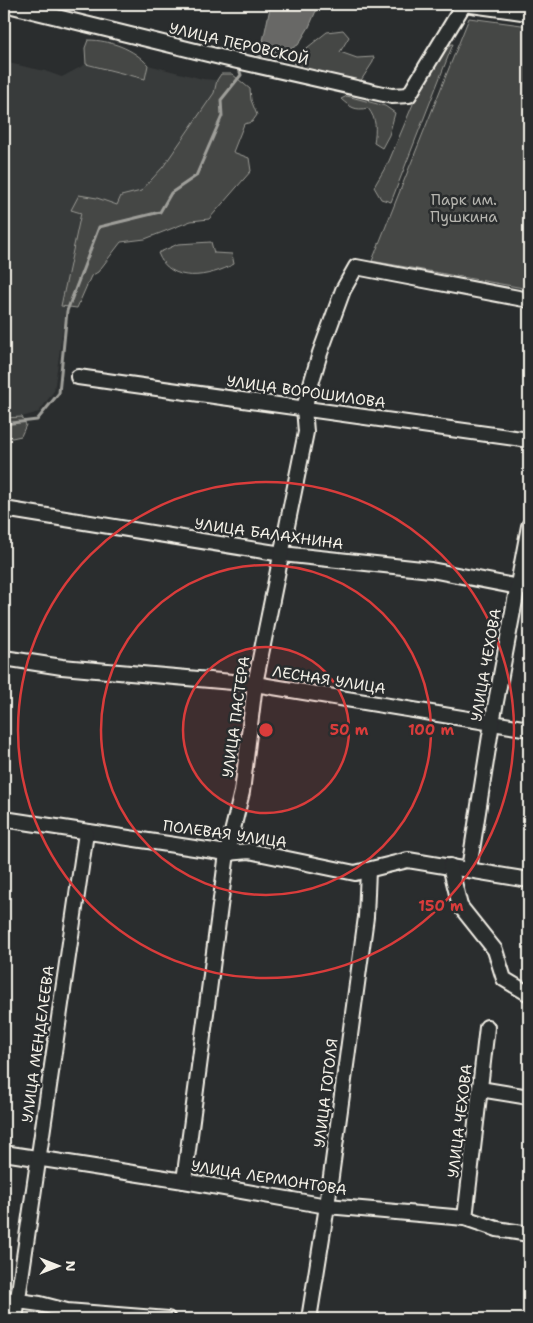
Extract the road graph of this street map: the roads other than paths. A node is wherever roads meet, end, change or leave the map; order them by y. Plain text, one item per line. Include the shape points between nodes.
1 (4, 4) edge
2 (464, 4) edge
3 (529, 13) edge
4 (529, 300) edge
5 (78, 377) dead end
6 (304, 408) junction
7 (529, 440) edge
8 (4, 509) edge
9 (529, 526) edge
10 (282, 554) junction
11 (523, 588) edge
12 (4, 658) edge
13 (255, 684) junction
14 (492, 723) junction
15 (529, 729) edge
16 (4, 821) edge
17 (86, 833) junction
18 (227, 853) junction
19 (450, 866) junction
20 (469, 869) junction
21 (368, 870) junction
22 (529, 880) edge
23 (529, 994) edge
24 (487, 1027) dead end
25 (480, 1089) junction
26 (529, 1097) edge
27 (4, 1153) edge
28 (37, 1158) junction
29 (184, 1180) junction
30 (328, 1206) junction
31 (465, 1218) junction
32 (529, 1234) edge
33 (4, 1299) edge
34 (18, 1302) junction
35 (15, 1319) edge
36 (168, 1319) edge
37 (309, 1319) edge

1 - 2 street, УЛИЦА ПЕРОВСКОЙ via 392,96 409,95
2 - 3 street
4 - 6 street, УЛИЦА ПАСТЕРА via 356,267 343,290
5 - 6 street, УЛИЦА ВОРОШИЛОВА
6 - 7 street, УЛИЦА ВОРОШИЛОВА
6 - 10 street, УЛИЦА ПАСТЕРА via 306,432
8 - 10 street, УЛИЦА БАЛАХНИНА
9 - 11 street, УЛИЦА ЧЕХОВА
10 - 11 street, УЛИЦА БАЛАХНИНА via 431,570
10 - 13 street, УЛИЦА ПАСТЕРА
11 - 14 street, УЛИЦА ЧЕХОВА
12 - 13 street, ЛЕСНАЯ УЛИЦА
13 - 14 street, ЛЕСНАЯ УЛИЦА
13 - 18 street, УЛИЦА ПАСТЕРА via 242,792
14 - 15 street, ЛЕСНАЯ УЛИЦА
14 - 20 street, УЛИЦА ЧЕХОВА
16 - 17 street, ПОЛЕВАЯ УЛИЦА
17 - 18 street, ПОЛЕВАЯ УЛИЦА via 118,835
17 - 28 street, УЛИЦА МЕНДЕЛЕЕВА
18 - 21 street, ПОЛЕВАЯ УЛИЦА via 249,851 356,873
18 - 29 street, УЛИЦА ПАСТЕРА
19 - 20 street, ПОЛЕВАЯ УЛИЦА
19 - 21 street, ПОЛЕВАЯ УЛИЦА via 408,860
19 - 23 street via 460,906 495,950 504,980
20 - 22 street, ПОЛЕВАЯ УЛИЦА
21 - 30 street, УЛИЦА ГОГОЛЯ via 366,917
24 - 25 street, УЛИЦА ЧЕХОВА
25 - 26 street
25 - 31 street, УЛИЦА ЧЕХОВА
27 - 28 street, УЛИЦА ЛЕРМОНТОВА
28 - 29 street, УЛИЦА ЛЕРМОНТОВА
28 - 34 street, УЛИЦА МЕНДЕЛЕЕВА
29 - 30 street, УЛИЦА ЛЕРМОНТОВА
30 - 31 street, УЛИЦА ЛЕРМОНТОВА
30 - 37 street, УЛИЦА ГОГОЛЯ
31 - 32 street, УЛИЦА ЛЕРМОНТОВА via 497,1229
33 - 34 street
34 - 35 street, УЛИЦА МЕНДЕЛЕЕВА
34 - 36 street via 67,1311

